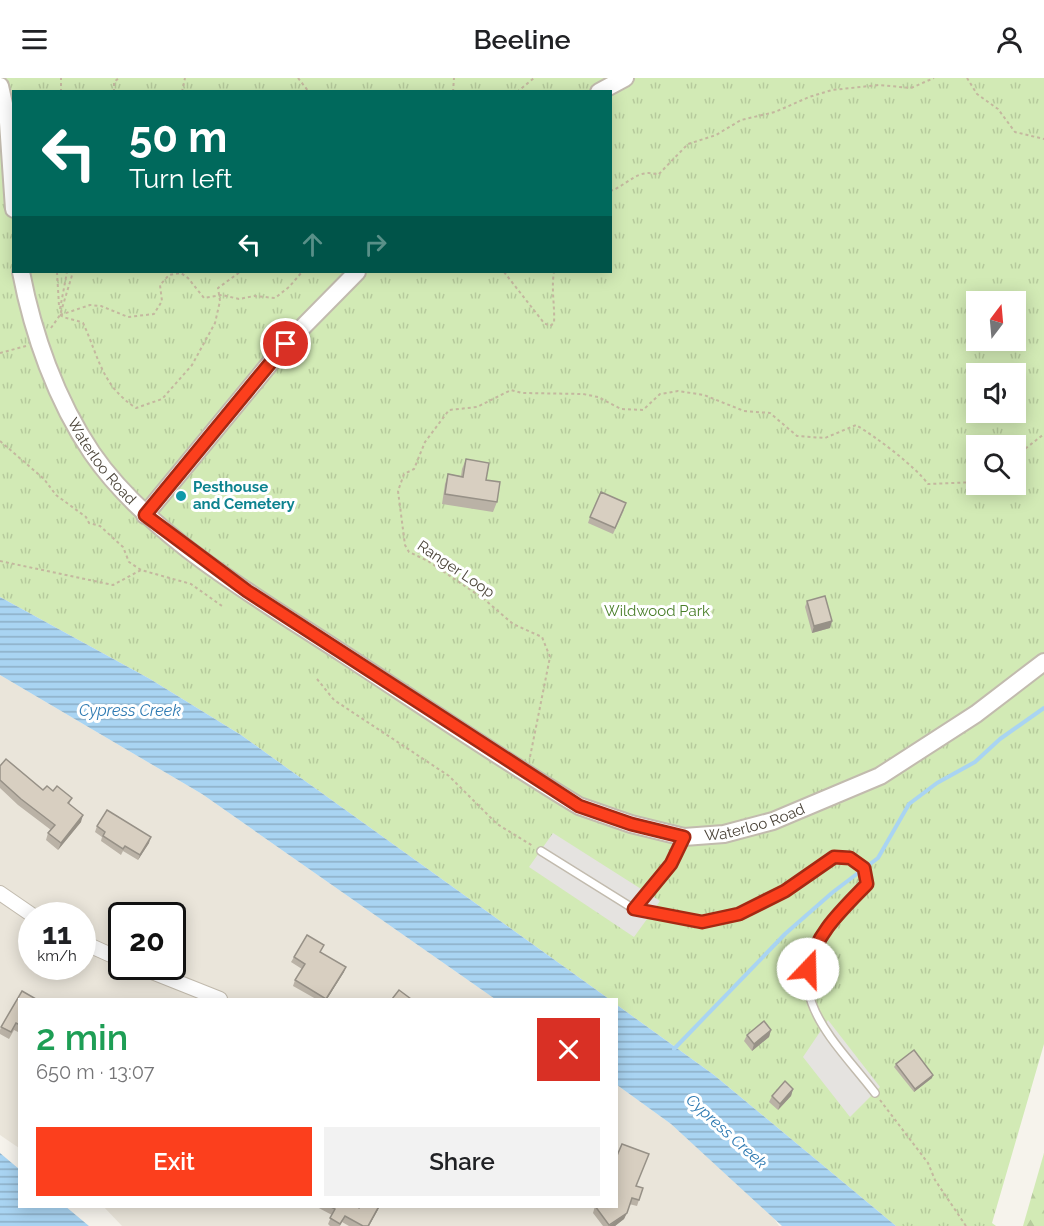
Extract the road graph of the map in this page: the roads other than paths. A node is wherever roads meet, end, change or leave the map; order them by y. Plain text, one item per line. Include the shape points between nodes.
1 (625, 78) edge
2 (0, 86) edge
3 (603, 90) edge
4 (12, 174) edge
5 (21, 273) edge
6 (356, 273) edge
7 (145, 515) junction
8 (1044, 662) edge
9 (684, 837) junction
10 (541, 851) road end
11 (0, 893) edge
12 (18, 905) edge
13 (634, 909) junction
14 (172, 980) edge
15 (217, 998) edge
16 (875, 1093) road end

1 - 3 street
2 - 4 street via 9,122
5 - 7 street, Waterloo Road via 39,342 60,393 92,453
6 - 7 street via 286,344
7 - 9 street, Waterloo Road via 247,591 579,806
8 - 9 street, Waterloo Road via 976,714 880,776 773,821 724,834
9 - 13 lane via 671,864
10 - 13 lane
11 - 12 street
13 - 16 lane via 702,922 739,914 785,891 834,857 850,858 864,868 867,884 825,929 811,956 805,982 814,1012
14 - 15 street

